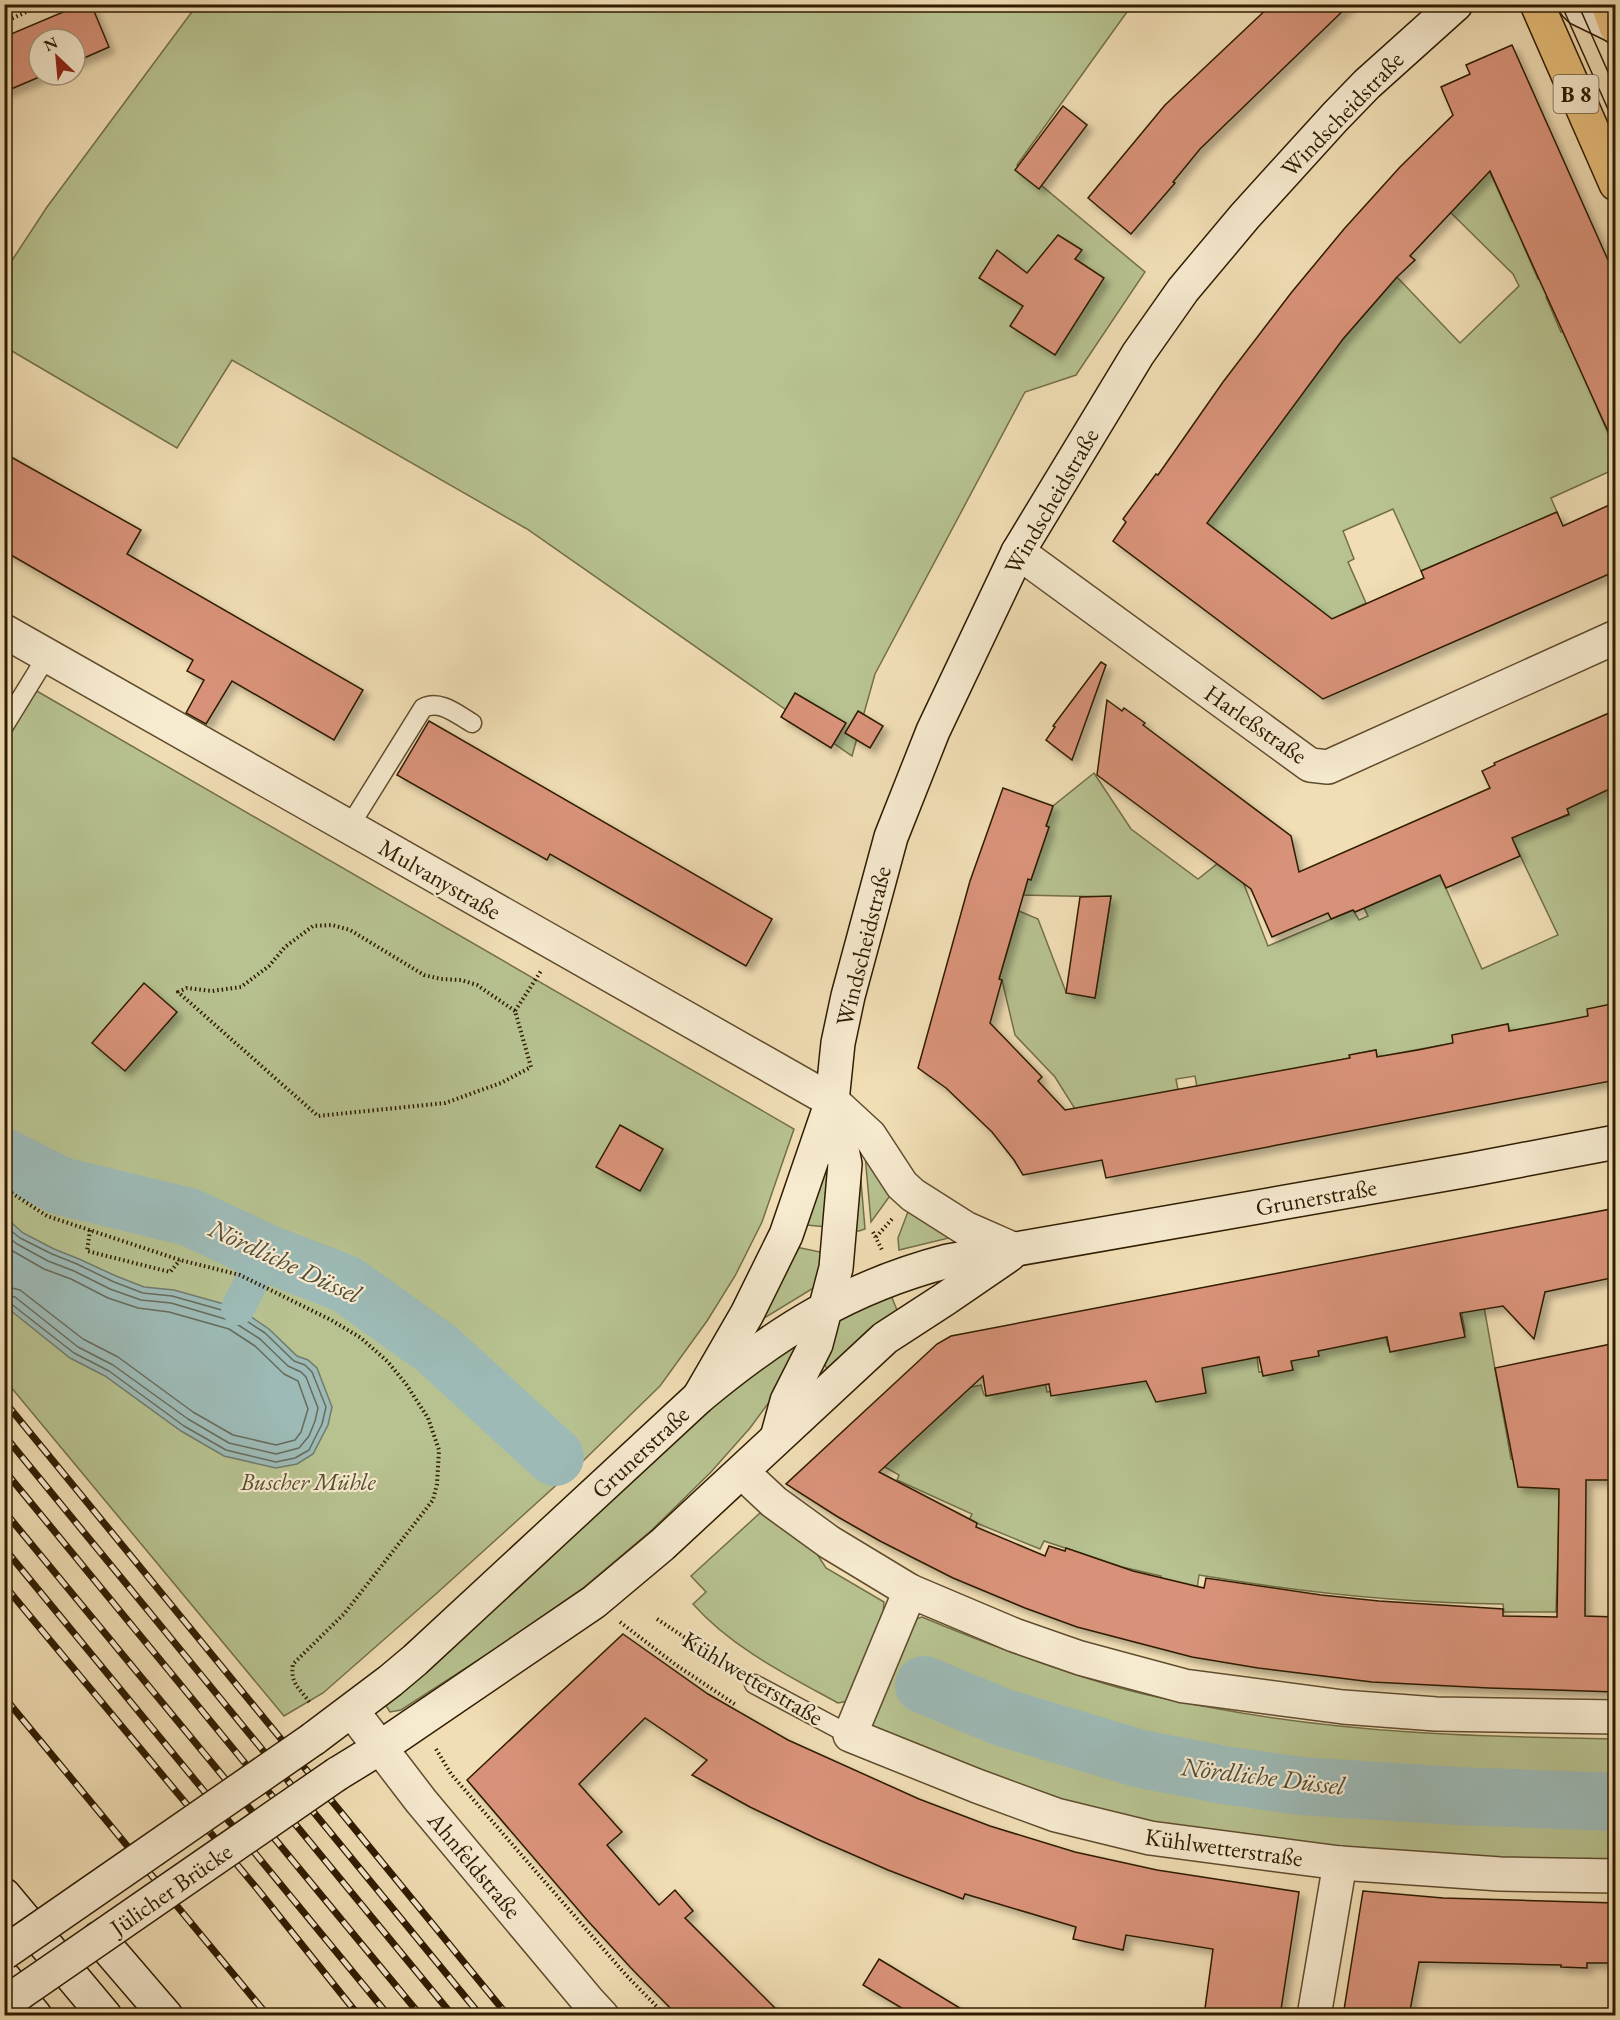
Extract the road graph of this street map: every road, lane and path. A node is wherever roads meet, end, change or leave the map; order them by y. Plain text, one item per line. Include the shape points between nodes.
1 (44, 4) edge
2 (1456, 4) edge
3 (1537, 4) edge
4 (1575, 4) edge
5 (1608, 4) edge
6 (4, 22) edge
7 (1615, 27) edge
8 (1616, 184) edge
9 (1018, 552) junction
10 (4, 631) edge
11 (1616, 638) edge
12 (47, 656) junction
13 (472, 723) dead end
14 (4, 726) edge
15 (348, 827) junction
16 (558, 945) junction
17 (515, 1011) junction
18 (832, 1101) junction
19 (1616, 1142) edge
20 (4, 1188) edge
21 (90, 1230) junction
22 (1016, 1250) junction
23 (180, 1260) junction
24 (827, 1307) junction
25 (699, 1397) junction
26 (776, 1439) junction
27 (742, 1472) junction
28 (910, 1591) junction
29 (594, 1602) junction
30 (657, 1619) dead end
31 (754, 1684) junction
32 (301, 1690) dead end
33 (352, 1711) junction
34 (1616, 1718) edge
35 (850, 1735) junction
36 (313, 1739) joint
37 (381, 1747) junction
38 (443, 1764) dead end
39 (337, 1774) joint
40 (1340, 1863) junction
41 (1616, 1876) edge
42 (4, 1895) edge
43 (99, 1938) junction
44 (4, 1953) edge
45 (4, 1978) edge
46 (82, 2001) edge
47 (4, 2004) edge
48 (35, 2016) edge
49 (105, 2016) edge
50 (166, 2016) edge
51 (602, 2016) edge
52 (666, 2016) edge
53 (1314, 2016) edge

1 - 6 path
2 - 9 main road, Windscheidstraße via 1335,117 1184,290 1138,354
3 - 8 main road, B 8
4 - 7 main road
5 - 7 main road
9 - 11 main road, Harleßstraße via 1310,765 1328,767
9 - 18 main road, Windscheidstraße via 933,731 891,837 848,996
10 - 12 main road, Mulvanystraße
12 - 14 lane
12 - 15 main road, Mulvanystraße
13 - 15 lane via 440,705 423,708
15 - 16 main road, Mulvanystraße
16 - 17 path
16 - 18 main road, Mulvanystraße
17 - 17 path via 531,1067 501,1083 445,1103 318,1116 178,992 187,988 212,991 241,987 313,926 332,925 350,930 424,975 477,985
18 - 22 main road via 870,1136 913,1195 965,1228
18 - 24 main road, Windscheidstraße via 845,1164 837,1268
18 - 25 main road, Windscheidstraße via 786,1235 747,1314
19 - 22 main road, Grunerstraße
20 - 21 path via 47,1216
21 - 23 path
21 - 23 path via 87,1251 170,1272
22 - 24 main road, Grunerstraße via 917,1269
22 - 26 main road, Grunerstraße via 885,1338
23 - 32 path via 240,1275 361,1338 406,1384 428,1418 439,1450 433,1500 344,1614 293,1664 292,1675
24 - 25 main road, Grunerstraße via 771,1341
24 - 26 main road, Windscheidstraße via 816,1344 787,1401
25 - 33 main road, Grunerstraße via 415,1660
26 - 27 main road, Grunerstraße
27 - 28 main road via 774,1502 829,1542
27 - 29 main road, Grunerstraße
28 - 34 main road via 1080,1658 1184,1686 1401,1712
28 - 35 main road, Kühlwetterstraße
29 - 31 path via 676,1665 738,1706
29 - 37 main road, Grunerstraße
30 - 31 path, Kühlwetterstraße
31 - 35 lane, Kühlwetterstraße
33 - 36 main road, Grunerstraße
33 - 37 main road, Ahnfeldstraße
35 - 40 main road, Kühlwetterstraße via 1066,1817 1150,1838
36 - 44 main road, Jülicher Brücke, bridge
37 - 39 main road, Grunerstraße
37 - 51 main road, Ahnfeldstraße
38 - 52 path
39 - 43 main road, Jülicher Brücke, bridge
40 - 41 main road, Kühlwetterstraße via 1500,1874
40 - 53 main road
42 - 46 main road
43 - 47 main road, Jülicher Brücke, bridge
43 - 50 main road
45 - 48 main road
46 - 49 main road

